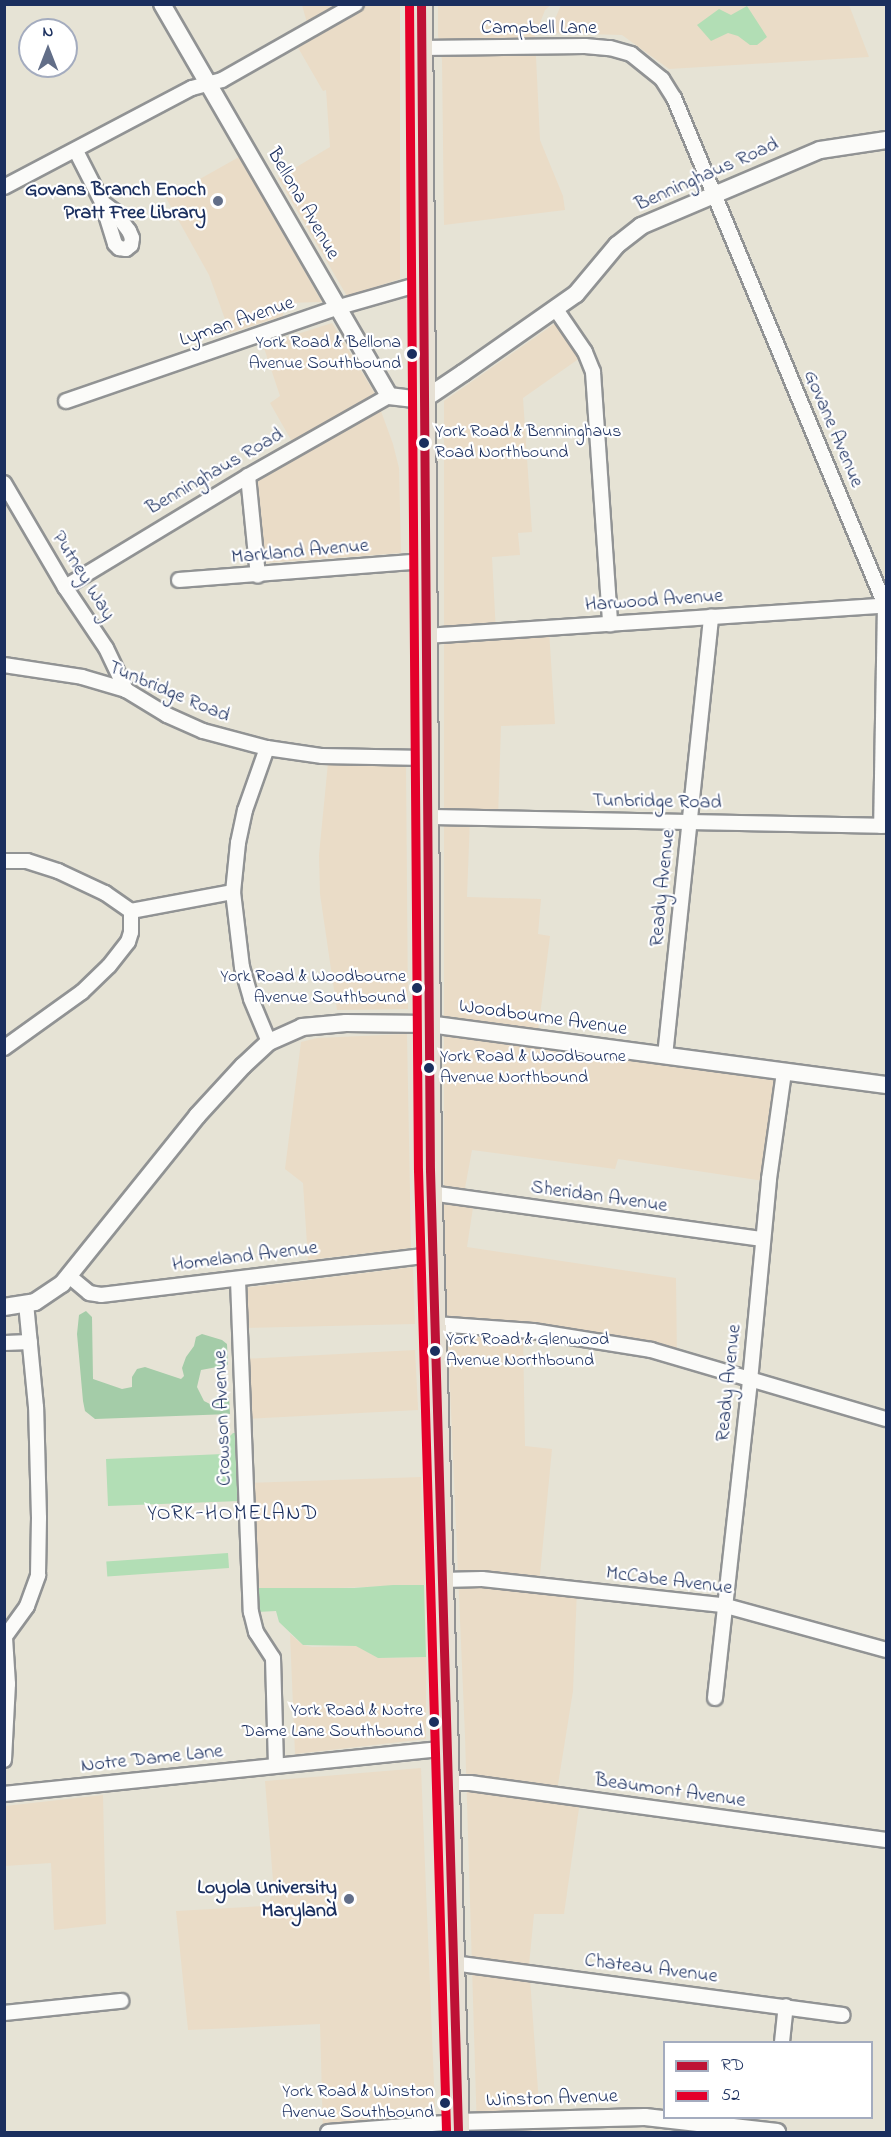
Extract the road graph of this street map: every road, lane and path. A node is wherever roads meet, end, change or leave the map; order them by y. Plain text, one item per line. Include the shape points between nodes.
1 (162, 4) edge
2 (356, 4) edge
3 (421, 4) edge
4 (421, 48) junction
5 (651, 68) joint
6 (208, 84) junction
7 (886, 140) edge
8 (76, 152) junction
9 (4, 187) edge
10 (713, 195) junction
11 (102, 202) dead end
12 (423, 282) junction
13 (339, 307) junction
14 (555, 308) junction
15 (389, 396) junction
16 (423, 400) junction
17 (66, 401) dead end
18 (248, 476) junction
19 (4, 483) edge
20 (424, 561) junction
21 (258, 576) junction
22 (180, 580) dead end
23 (65, 587) junction
24 (886, 605) edge
25 (711, 616) junction
26 (610, 624) junction
27 (425, 636) junction
28 (4, 665) edge
29 (126, 690) junction
30 (267, 748) junction
31 (426, 758) junction
32 (427, 817) junction
33 (689, 823) junction
34 (884, 826) edge
35 (4, 861) edge
36 (233, 892) junction
37 (131, 911) junction
38 (428, 1024) junction
39 (269, 1042) junction
40 (4, 1048) edge
41 (665, 1056) junction
42 (784, 1072) junction
43 (886, 1085) edge
44 (430, 1194) junction
45 (763, 1239) junction
46 (432, 1256) junction
47 (69, 1276) junction
48 (238, 1280) junction
49 (26, 1304) junction
50 (4, 1306) edge
51 (435, 1323) junction
52 (30, 1342) junction
53 (4, 1343) edge
54 (750, 1381) junction
55 (886, 1419) edge
56 (442, 1580) junction
57 (723, 1605) junction
58 (4, 1638) edge
59 (886, 1650) edge
60 (715, 1698) dead end
61 (447, 1748) junction
62 (4, 1760) edge
63 (276, 1765) junction
64 (448, 1783) junction
65 (4, 1794) edge
66 (886, 1840) edge
67 (453, 1963) junction
68 (121, 2001) dead end
69 (786, 2006) junction
70 (4, 2013) edge
71 (843, 2015) dead end
72 (782, 2041) edge
73 (663, 2118) edge
74 (673, 2119) edge
75 (597, 2125) edge
76 (458, 2127) edge
77 (770, 2132) edge
78 (328, 2133) edge
79 (777, 2133) edge

1 - 6 street, Bellona Avenue
2 - 6 street via 222,80
3 - 4 main road
4 - 5 street, Campbell Lane via 599,47 624,51
4 - 12 main road
5 - 10 street, Govane Avenue via 674,99
6 - 8 street via 192,88
6 - 13 street, Bellona Avenue
7 - 10 street, Benninghaus Road via 820,150
8 - 9 street
8 - 11 street
10 - 14 street, Benninghaus Road via 630,233 576,294
10 - 24 street, Govane Avenue
12 - 13 street, Lyman Avenue
12 - 16 main road
13 - 15 street, Bellona Avenue
13 - 17 street, Lyman Avenue
14 - 16 street, Benninghaus Road
14 - 26 street via 593,372
15 - 16 street
15 - 18 street, Benninghaus Road
16 - 20 main road
18 - 21 street
18 - 23 street, Benninghaus Road
19 - 23 street, Putney Way
20 - 21 street, Markland Avenue
20 - 27 main road
21 - 22 street, Markland Avenue
23 - 29 street, Putney Way via 106,648
24 - 25 street, Harwood Avenue
24 - 34 street, Govane Avenue
25 - 26 street, Harwood Avenue
25 - 33 street, Ready Avenue
26 - 27 street, Harwood Avenue
27 - 31 main road
28 - 29 street, Tunbridge Road via 82,677
29 - 30 street, Tunbridge Road via 203,731
30 - 31 street, Tunbridge Road via 322,756
30 - 36 street via 245,810
31 - 32 main road
32 - 33 street, Tunbridge Road
32 - 38 main road
33 - 34 street, Tunbridge Road
33 - 41 street, Ready Avenue
35 - 37 street via 27,861 58,871 105,893
36 - 37 street
36 - 39 street via 242,967
37 - 40 street via 128,942 109,966 82,992
38 - 39 street, Woodbourne Avenue via 327,1024 302,1027
38 - 41 street, Woodbourne Avenue
38 - 44 main road
39 - 47 street, Woodbourne Avenue via 197,1116
41 - 42 street, Woodbourne Avenue
42 - 43 street, Woodbourne Avenue
42 - 45 street, Ready Avenue
44 - 45 street, Sheridan Avenue
44 - 46 main road
45 - 54 street, Ready Avenue
46 - 48 street, Homeland Avenue
46 - 51 main road
47 - 48 street, Homeland Avenue via 89,1293 101,1295
47 - 49 street, Woodbourne Avenue via 44,1298
48 - 63 street, Crowson Avenue via 251,1612 256,1632 273,1658
49 - 50 street
49 - 52 street
51 - 54 street via 596,1339 651,1350
51 - 56 main road
52 - 53 street
52 - 58 street via 39,1507 38,1575 27,1606
54 - 55 street
54 - 57 street, Ready Avenue
56 - 57 street, McCabe Avenue via 482,1579
56 - 61 main road
57 - 59 street, McCabe Avenue
57 - 60 street, Ready Avenue
58 - 62 street via 8,1684
61 - 63 street, Notre Dame Lane
61 - 64 main road
63 - 65 street, Notre Dame Lane
64 - 66 street, Beaumont Avenue
64 - 67 main road
67 - 69 street, Chateau Avenue
67 - 76 main road
68 - 70 street
69 - 71 street, Chateau Avenue
69 - 72 street
73 - 75 street, Winston Avenue
74 - 77 street, Winston Avenue
75 - 76 street, Winston Avenue
76 - 78 street, Winston Avenue
77 - 79 street, Winston Avenue

